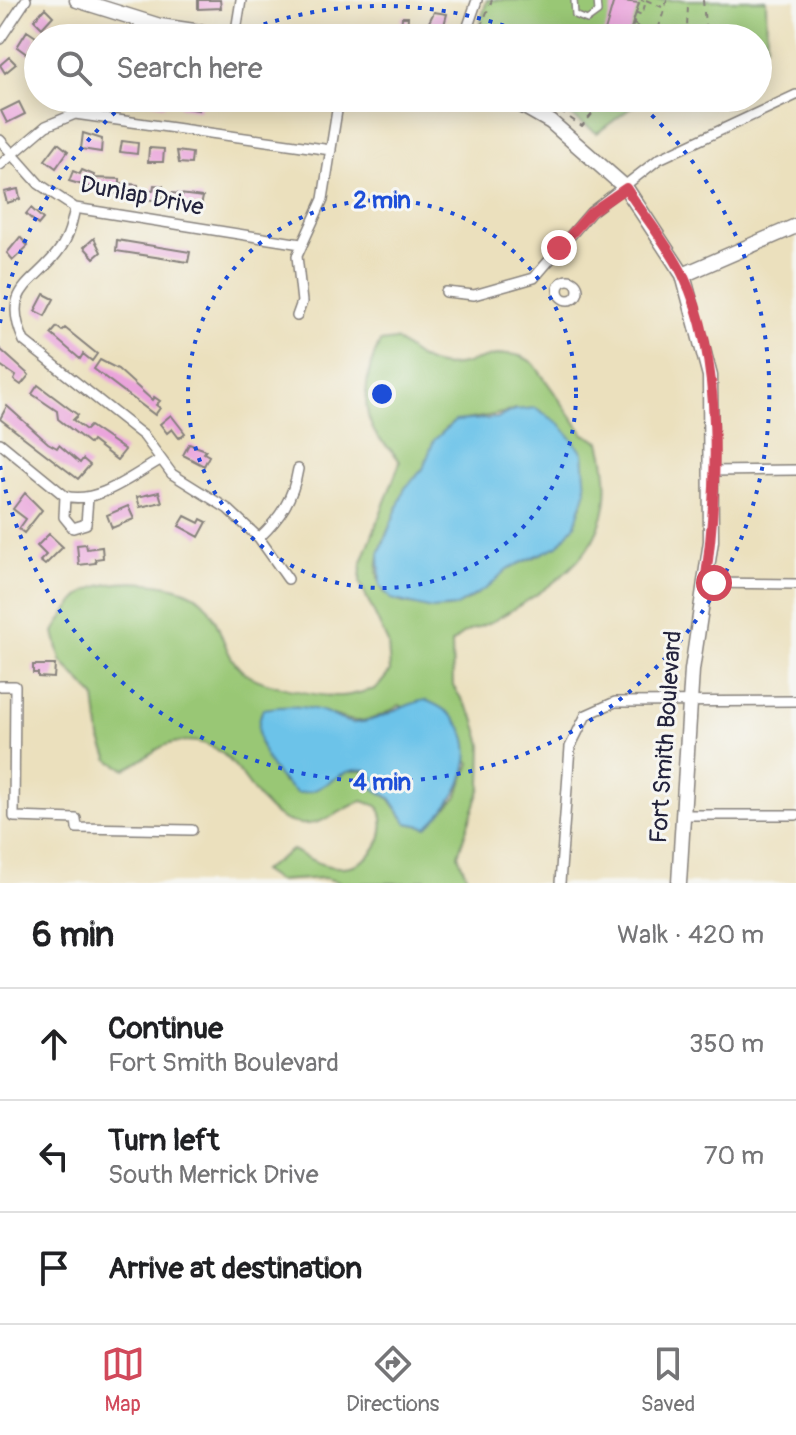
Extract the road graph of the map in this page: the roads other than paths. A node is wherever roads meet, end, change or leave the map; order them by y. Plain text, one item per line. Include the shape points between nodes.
1 (26, 0) edge
2 (77, 0) edge
3 (241, 0) edge
4 (477, 0) edge
5 (572, 0) edge
6 (597, 0) edge
7 (154, 24) edge
8 (237, 24) edge
9 (469, 24) edge
10 (0, 39) edge
11 (796, 95) edge
12 (772, 106) edge
13 (337, 112) edge
14 (534, 112) edge
15 (760, 112) edge
16 (0, 140) edge
17 (331, 150) junction
18 (12, 154) junction
19 (0, 165) edge
20 (626, 188) junction
21 (75, 208) junction
22 (796, 226) edge
23 (301, 244) junction
24 (544, 269) junction
25 (683, 275) junction
26 (560, 284) dead end
27 (446, 292) dead end
28 (297, 316) dead end
29 (0, 443) edge
30 (160, 460) junction
31 (298, 469) dead end
32 (796, 470) edge
33 (712, 471) junction
34 (65, 496) junction
35 (88, 498) junction
36 (259, 538) junction
37 (288, 579) dead end
38 (705, 583) junction
39 (796, 584) edge
40 (0, 686) edge
41 (690, 701) junction
42 (796, 701) edge
43 (682, 815) junction
44 (796, 815) edge
45 (192, 830) dead end
46 (560, 883) edge
47 (679, 883) edge

1 - 10 street
2 - 7 street
3 - 8 street
4 - 9 street
5 - 6 lane via 575,15 587,20 598,12
11 - 12 street
13 - 17 street
14 - 20 street, Fort Smith Boulevard
15 - 20 street via 659,159
16 - 18 street, Dunlap Drive
17 - 18 street via 75,114 46,126
17 - 23 street via 323,199
18 - 19 street
18 - 21 street, Dunlap Drive via 39,184
20 - 24 street via 591,212
20 - 25 street, Fort Smith Boulevard
21 - 23 street, Dunlap Drive
21 - 30 street via 59,251 22,284 11,313 24,341 144,436
22 - 25 street
23 - 28 street via 297,256 302,302
24 - 26 street
24 - 27 street via 504,289 474,295
25 - 33 street, Fort Smith Boulevard via 710,376
29 - 34 street
30 - 35 street
30 - 36 street
31 - 36 street via 281,518
32 - 33 street
33 - 38 street, Fort Smith Boulevard
34 - 35 street
34 - 35 street via 64,517 73,528 86,524
36 - 37 street
38 - 39 street
38 - 41 street, Fort Smith Boulevard
40 - 45 street via 15,686 14,817 76,819 77,828
41 - 42 street
41 - 43 street, Fort Smith Boulevard
41 - 46 street via 615,702 586,715 570,747
43 - 44 street
43 - 47 street, Fort Smith Boulevard

